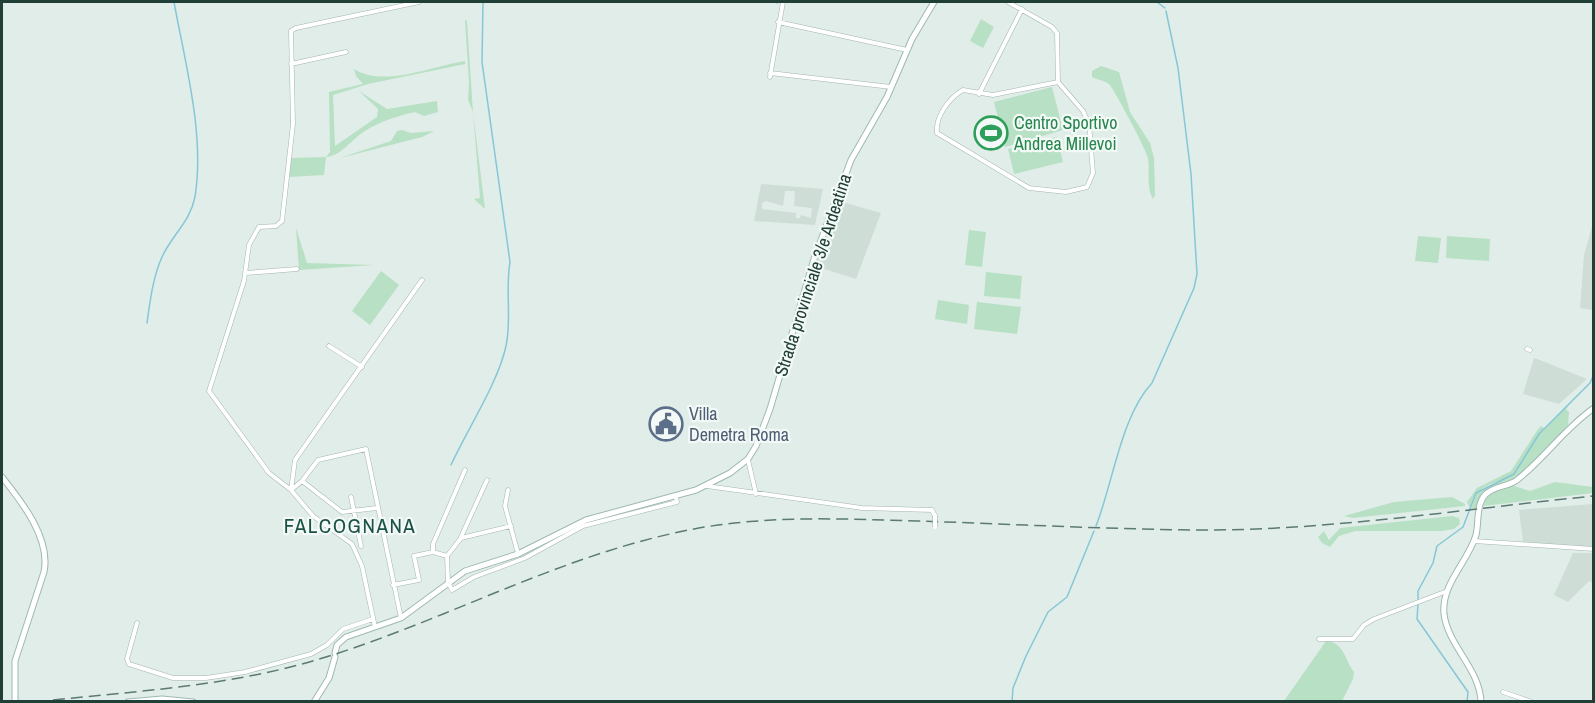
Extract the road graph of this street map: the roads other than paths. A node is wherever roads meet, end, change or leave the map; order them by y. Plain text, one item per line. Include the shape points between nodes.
1 (419, 2) edge
2 (783, 2) edge
3 (934, 2) edge
4 (1008, 2) edge
5 (1022, 9) junction
6 (778, 22) junction
7 (907, 50) junction
8 (346, 52) dead end
9 (291, 64) junction
10 (1059, 82) junction
11 (892, 87) junction
12 (979, 94) junction
13 (297, 269) dead end
14 (246, 273) junction
15 (422, 280) dead end
16 (330, 346) dead end
17 (362, 367) junction
18 (1593, 408) edge
19 (748, 459) junction
20 (465, 470) dead end
21 (2, 477) edge
22 (487, 480) dead end
23 (302, 481) junction
24 (706, 486) junction
25 (291, 490) junction
26 (508, 490) dead end
27 (756, 494) junction
28 (351, 497) dead end
29 (676, 498) junction
30 (377, 508) junction
31 (354, 512) junction
32 (511, 526) junction
33 (935, 527) dead end
34 (460, 538) junction
35 (1474, 541) junction
36 (361, 546) dead end
37 (1593, 549) edge
38 (517, 550) dead end
39 (433, 552) junction
40 (447, 556) junction
41 (448, 582) junction
42 (393, 585) junction
43 (1448, 591) junction
44 (401, 618) junction
45 (373, 619) junction
46 (138, 623) dead end
47 (375, 628) junction
48 (1319, 639) dead end
49 (1503, 692) dead end
50 (162, 700) edge
51 (15, 702) edge
52 (128, 702) edge
53 (193, 702) edge
54 (314, 702) edge
55 (1481, 702) edge
56 (1532, 702) edge

1 - 9 street via 293,28
2 - 6 street
3 - 7 main road, Strada provinciale 3/e Ardeatina
4 - 5 street
5 - 10 street via 1052,27 1058,36
5 - 12 street
6 - 7 street
6 - 11 street via 770,75
7 - 11 main road, Strada provinciale 3/e Ardeatina
8 - 9 street
9 - 14 street via 293,124 282,220 278,225 255,231
10 - 12 street via 1004,94
10 - 12 street via 1089,124 1092,178 1087,187 1077,191 1027,187 938,134 938,122 953,97 964,90
11 - 19 main road, Strada provinciale 3/e Ardeatina via 851,160 814,260 770,409
13 - 14 street
14 - 25 street via 209,391 269,473
15 - 17 street
16 - 17 street
17 - 25 street via 295,460
18 - 35 main road via 1519,479 1485,495
19 - 24 main road, Strada provinciale 3/e Ardeatina
19 - 27 street
20 - 39 street via 437,530
21 - 51 main road via 29,514 45,561 14,665
22 - 34 street
23 - 25 street
23 - 30 street via 318,460 366,449
23 - 31 street via 338,509
24 - 27 street
24 - 29 main road, Strada provinciale 3/e Ardeatina
25 - 45 street via 313,516 345,537 356,550
26 - 32 street via 505,503
27 - 33 street, bridge via 862,508 932,510
28 - 31 street
29 - 41 main road, Strada provinciale 3/e Ardeatina via 577,523 518,554 465,571
29 - 41 street via 677,502 583,526 525,558 474,576 452,590
30 - 31 street
30 - 42 street
31 - 36 street
32 - 34 street
32 - 38 street
34 - 40 street
35 - 37 street
35 - 43 main road
39 - 40 street
39 - 42 street via 414,556 419,580
40 - 41 street
41 - 44 main road, Strada provinciale 3/e Ardeatina
42 - 44 street
43 - 48 street via 1374,619 1353,639
43 - 55 main road via 1445,619 1479,685
44 - 47 main road, Strada provinciale 3/e Ardeatina
45 - 46 street via 343,629 311,654 245,672 196,678 168,677 129,664 127,659
45 - 47 street
47 - 54 main road, Strada provinciale 3/e Ardeatina via 346,637 337,645 329,678
49 - 56 street
50 - 52 main road
50 - 53 main road

